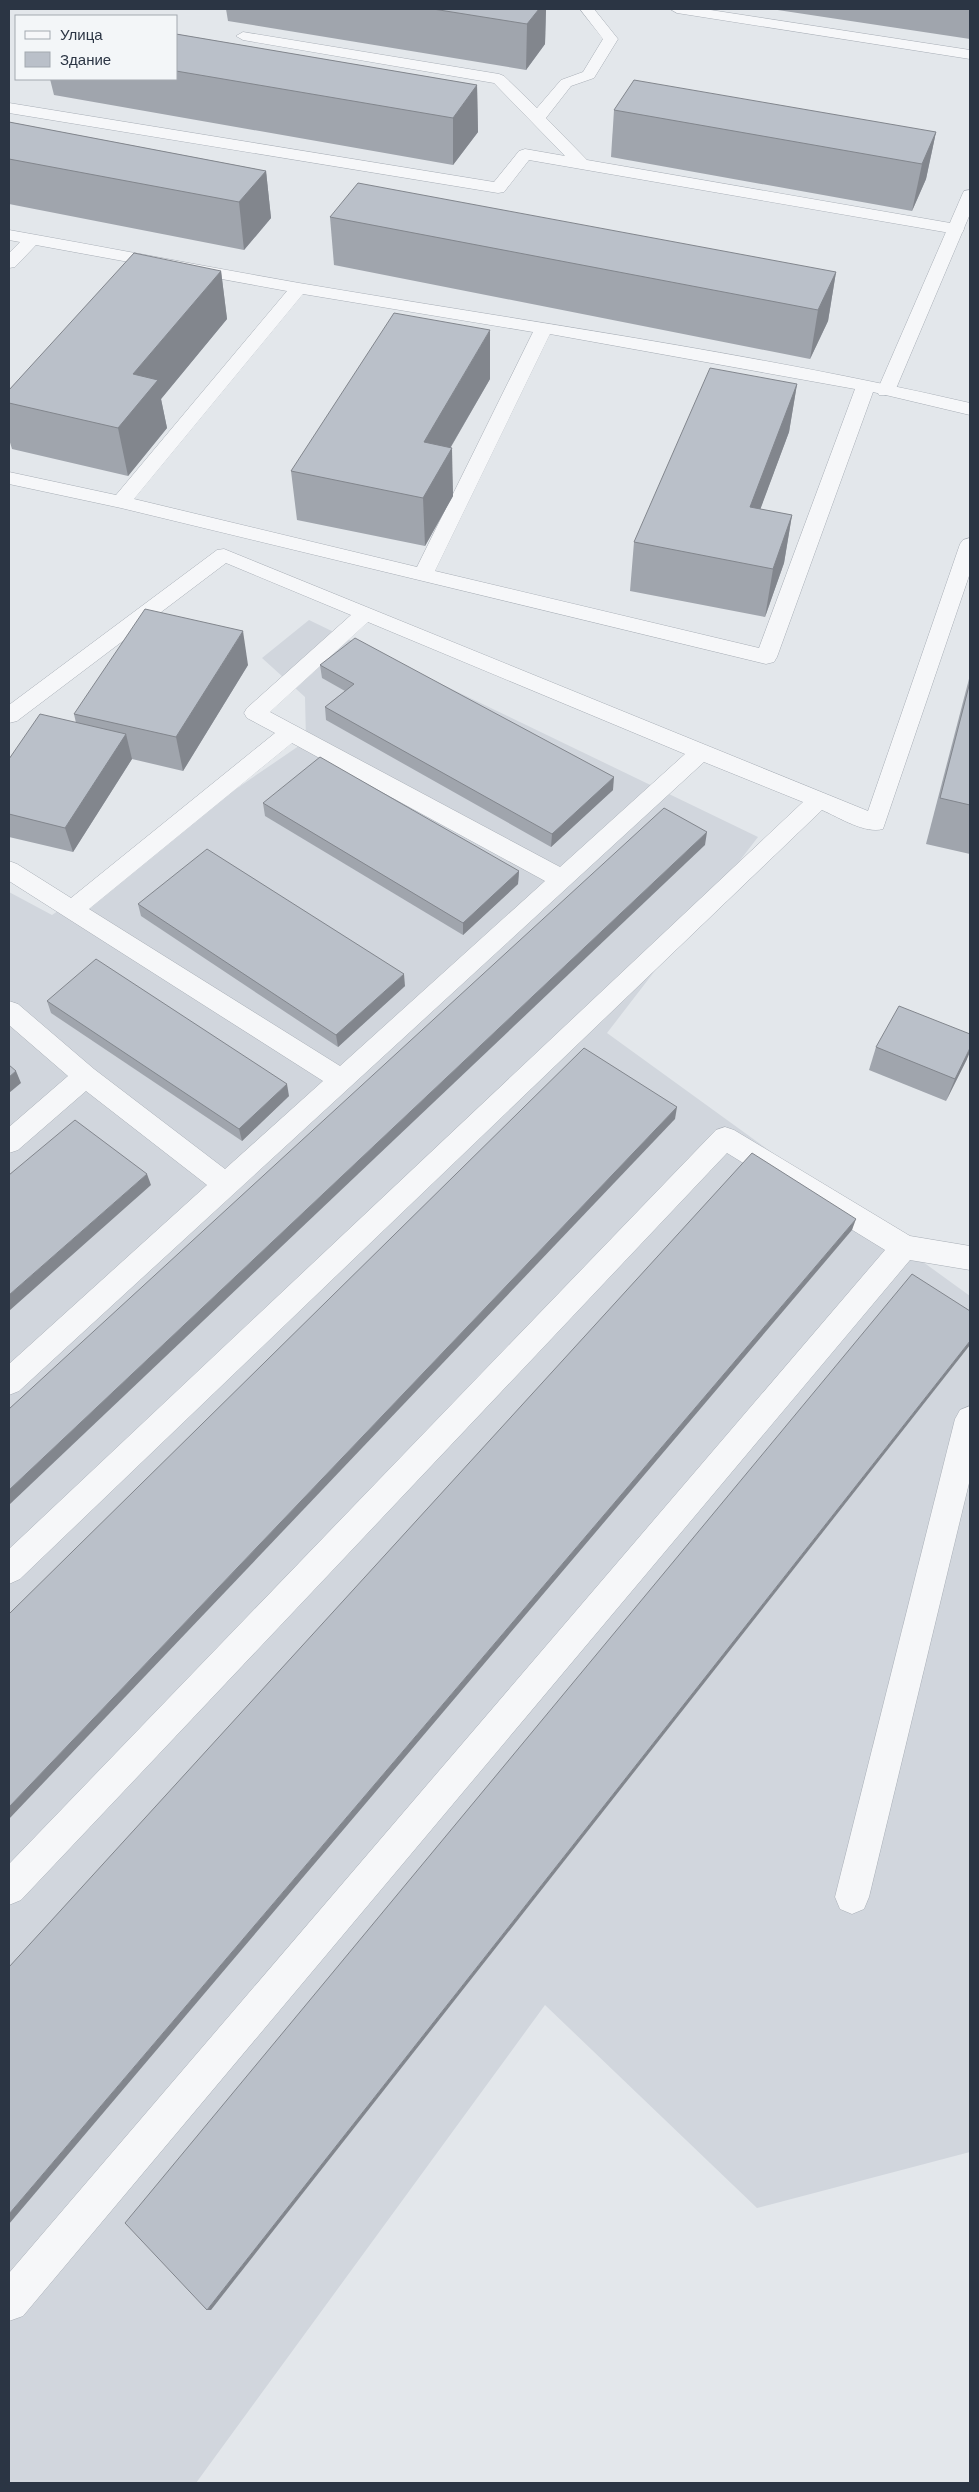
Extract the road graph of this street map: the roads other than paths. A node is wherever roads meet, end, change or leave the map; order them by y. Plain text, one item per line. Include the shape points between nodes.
1 (587, 9) edge
2 (677, 9) edge
3 (243, 36) dead end
4 (970, 56) edge
5 (9, 108) edge
6 (537, 118) junction
7 (581, 164) junction
8 (970, 195) edge
9 (956, 228) junction
10 (9, 235) edge
11 (32, 239) junction
12 (9, 263) edge
13 (299, 288) junction
14 (544, 328) junction
15 (866, 385) junction
16 (886, 391) junction
17 (970, 409) edge
18 (9, 478) edge
19 (121, 502) junction
20 (970, 544) edge
21 (424, 573) junction
22 (366, 613) junction
23 (9, 716) edge
24 (291, 732) junction
25 (702, 751) junction
26 (819, 800) junction
27 (9, 870) edge
28 (562, 879) junction
29 (72, 910) junction
30 (9, 1011) edge
31 (85, 1076) junction
32 (340, 1079) junction
33 (9, 1142) edge
34 (225, 1184) junction
35 (904, 1247) junction
36 (970, 1258) edge
37 (9, 1382) edge
38 (970, 1419) edge
39 (9, 1569) edge
40 (9, 1888) edge
41 (852, 1897) dead end
42 (9, 2302) edge

1 - 6 street via 611,39 589,75 566,83
2 - 4 street
3 - 6 street via 499,79
5 - 7 street via 498,188 525,154
6 - 7 street
7 - 9 street
8 - 9 street
9 - 16 street
10 - 11 street
11 - 12 street
11 - 13 street
13 - 14 street
13 - 19 street
14 - 15 street
14 - 21 street
15 - 16 street
15 - 21 street via 766,657
16 - 17 street
18 - 19 street
19 - 21 street
20 - 26 street via 876,823
22 - 23 street via 224,555
22 - 24 street via 255,713
22 - 25 street
24 - 28 street
24 - 29 street
25 - 26 street
25 - 28 street
26 - 39 street
27 - 29 street
28 - 32 street
29 - 32 street
30 - 31 street
31 - 33 street
31 - 34 street
32 - 34 street
34 - 37 street
35 - 36 street
35 - 40 street via 725,1138
35 - 42 street
38 - 41 street

